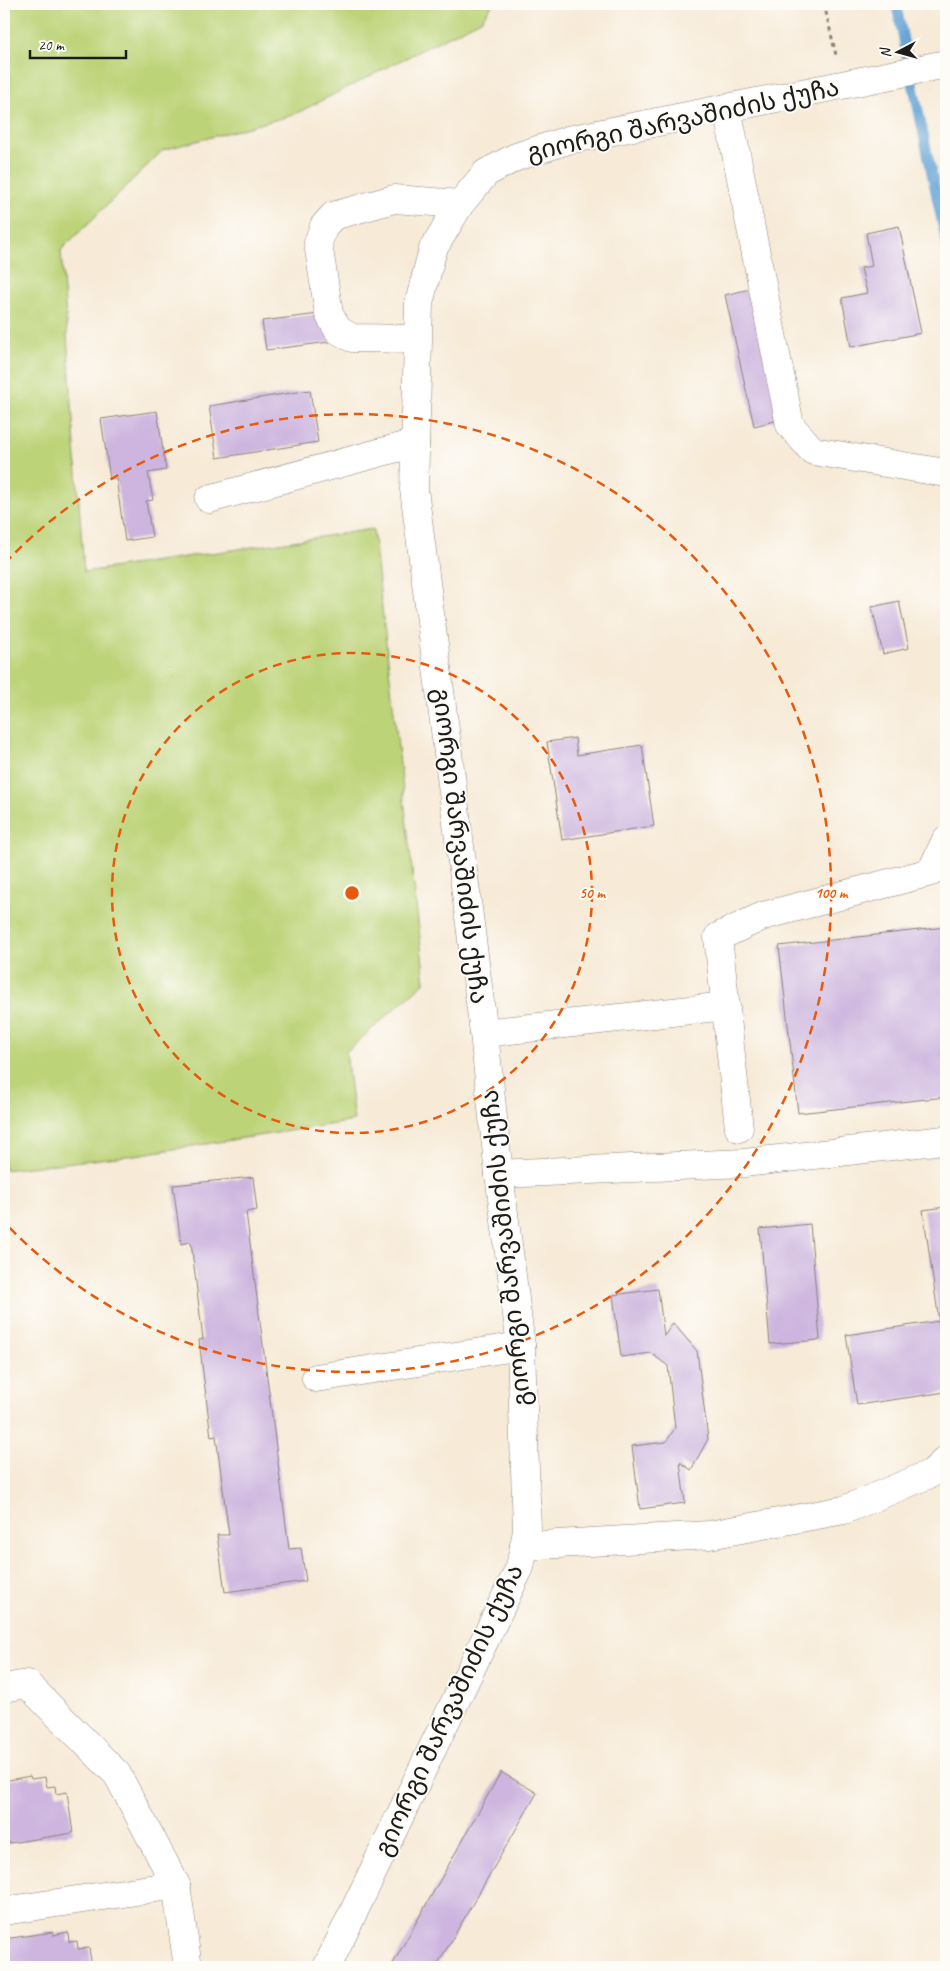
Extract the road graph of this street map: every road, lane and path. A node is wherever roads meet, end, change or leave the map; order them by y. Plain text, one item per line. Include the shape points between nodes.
1 (824, 4) edge
2 (942, 65) edge
3 (843, 85) junction
4 (727, 108) junction
5 (460, 204) junction
6 (418, 339) junction
7 (415, 443) junction
8 (946, 473) edge
9 (209, 499) dead end
10 (946, 840) edge
11 (726, 1006) junction
12 (484, 1033) junction
13 (739, 1128) dead end
14 (944, 1140) dead end
15 (499, 1174) junction
16 (520, 1346) junction
17 (316, 1378) dead end
18 (946, 1460) edge
19 (524, 1546) junction
20 (4, 1688) edge
21 (176, 1885) junction
22 (4, 1911) edge
23 (188, 1967) edge
24 (327, 1967) edge

1 - 3 path
2 - 3 street, გიორგი შარვაშიძის ქუჩა
3 - 4 street, გიორგი შარვაშიძის ქუჩა
4 - 5 street, გიორგი შარვაშიძის ქუჩა via 568,140 516,157 486,173
4 - 8 street via 790,425 813,451
5 - 6 street, გიორგი შარვაშიძის ქუჩა via 433,249 418,303
5 - 6 street via 394,199 333,216 324,226 318,243 329,314 338,330 352,338
6 - 7 street, გიორგი შარვაშიძის ქუჩა
7 - 9 street
7 - 12 street, გიორგი შარვაშიძის ქუჩა via 414,489
10 - 11 street via 931,872 764,916 718,937
11 - 12 street
11 - 13 street
12 - 15 street, გიორგი შარვაშიძის ქუჩა
14 - 15 street via 744,1163
15 - 16 street, გიორგი შარვაშიძის ქუჩა
16 - 17 street
16 - 19 street, გიორგი შარვაშიძის ქუჩა via 527,1532
18 - 19 street via 932,1473 844,1510 709,1535
19 - 24 street, გიორგი შარვაშიძის ქუჩა via 520,1567
20 - 21 street via 26,1684 117,1774
21 - 22 street
21 - 23 street

